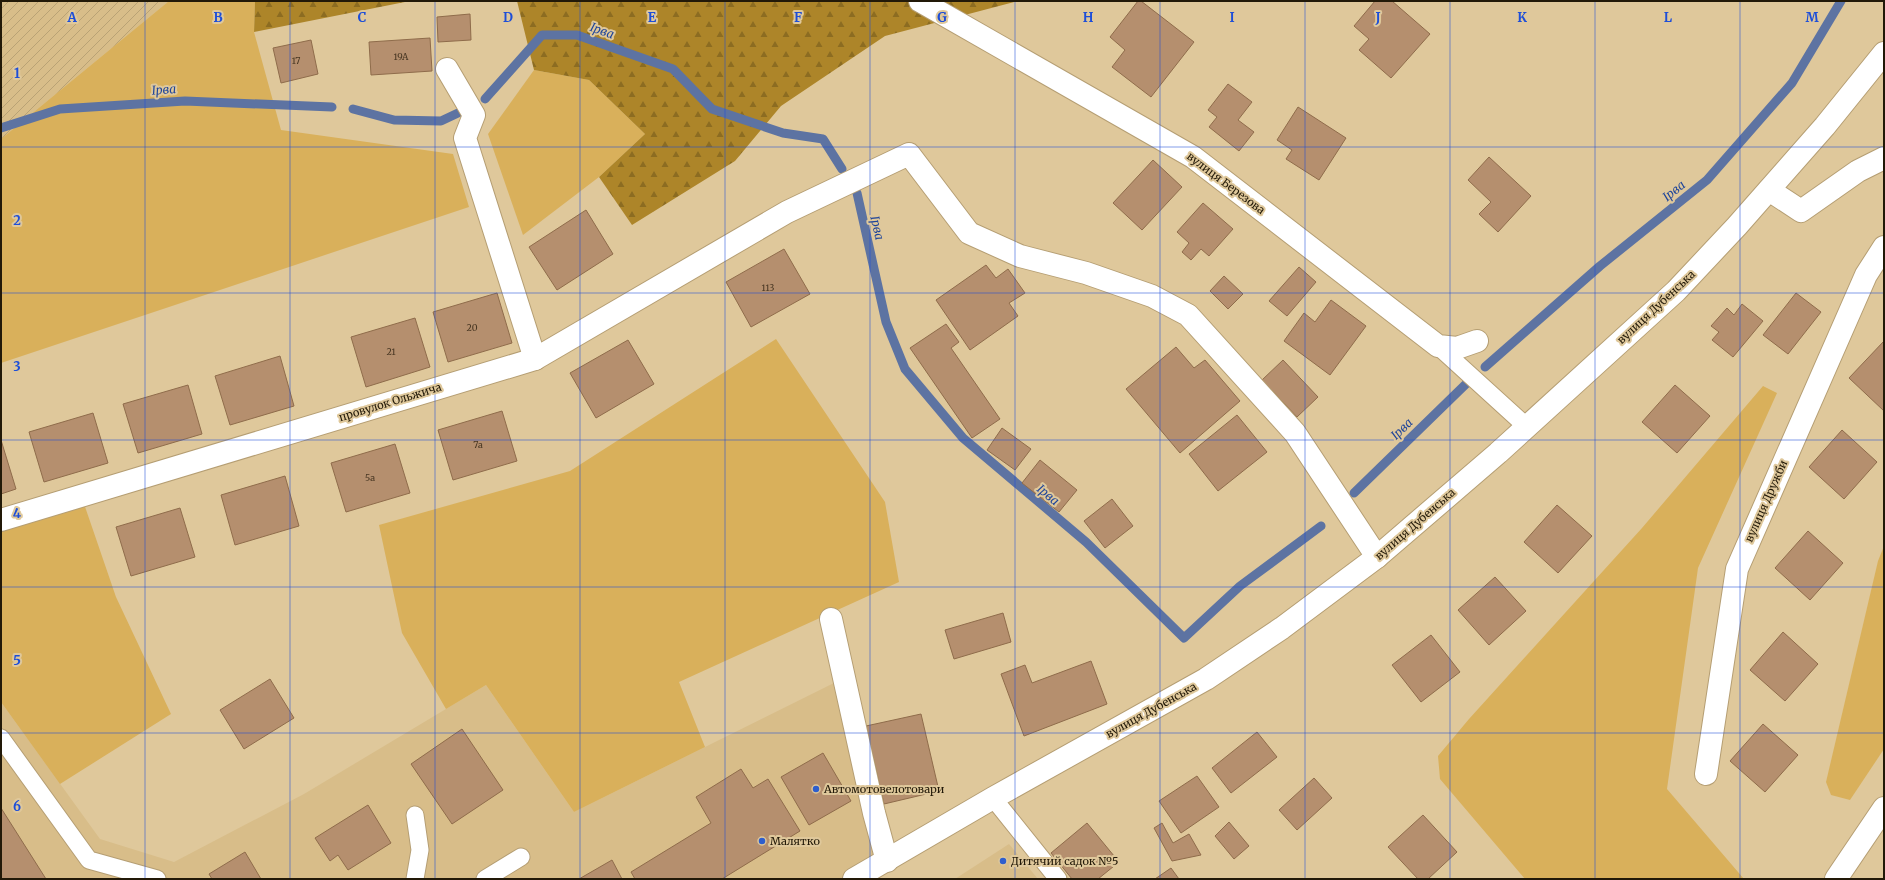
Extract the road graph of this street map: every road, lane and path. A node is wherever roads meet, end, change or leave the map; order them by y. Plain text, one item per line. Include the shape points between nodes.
1 (920, 1) edge
2 (1884, 53) edge
3 (448, 69) dead end
4 (1884, 158) edge
5 (1769, 190) junction
6 (1884, 246) edge
7 (1477, 341) dead end
8 (1438, 346) junction
9 (535, 359) junction
10 (1526, 427) junction
11 (1, 520) edge
12 (1377, 557) junction
13 (831, 619) dead end
14 (1, 738) edge
15 (1706, 774) dead end
16 (992, 798) junction
17 (1884, 808) edge
18 (415, 815) dead end
19 (521, 857) dead end
20 (887, 861) junction
21 (157, 879) edge
22 (415, 879) edge
23 (485, 879) edge
24 (854, 879) edge
25 (1058, 879) edge
26 (1836, 879) edge

1 - 8 street, вулиця Березова via 1193,157
2 - 5 street, вулиця Дубенська
3 - 9 street via 474,115 465,138
4 - 5 street via 1858,171 1802,211
5 - 10 street, вулиця Дубенська via 1676,291
6 - 15 street, вулиця Дружби via 1866,275 1736,569
7 - 8 street via 1457,348
8 - 10 lane
9 - 11 street, провулок Ольжича
9 - 12 street, провулок Ольжича via 787,212 909,154 969,232 1020,256 1086,273 1152,296 1188,315 1295,433
10 - 12 street, вулиця Дубенська
12 - 16 street, вулиця Дубенська via 1282,628 1206,679
13 - 20 street
14 - 21 lane via 89,860
16 - 20 street, вулиця Дубенська
16 - 25 lane
17 - 26 street
18 - 22 lane via 420,850
19 - 23 lane
20 - 24 street, вулиця Дубенська

